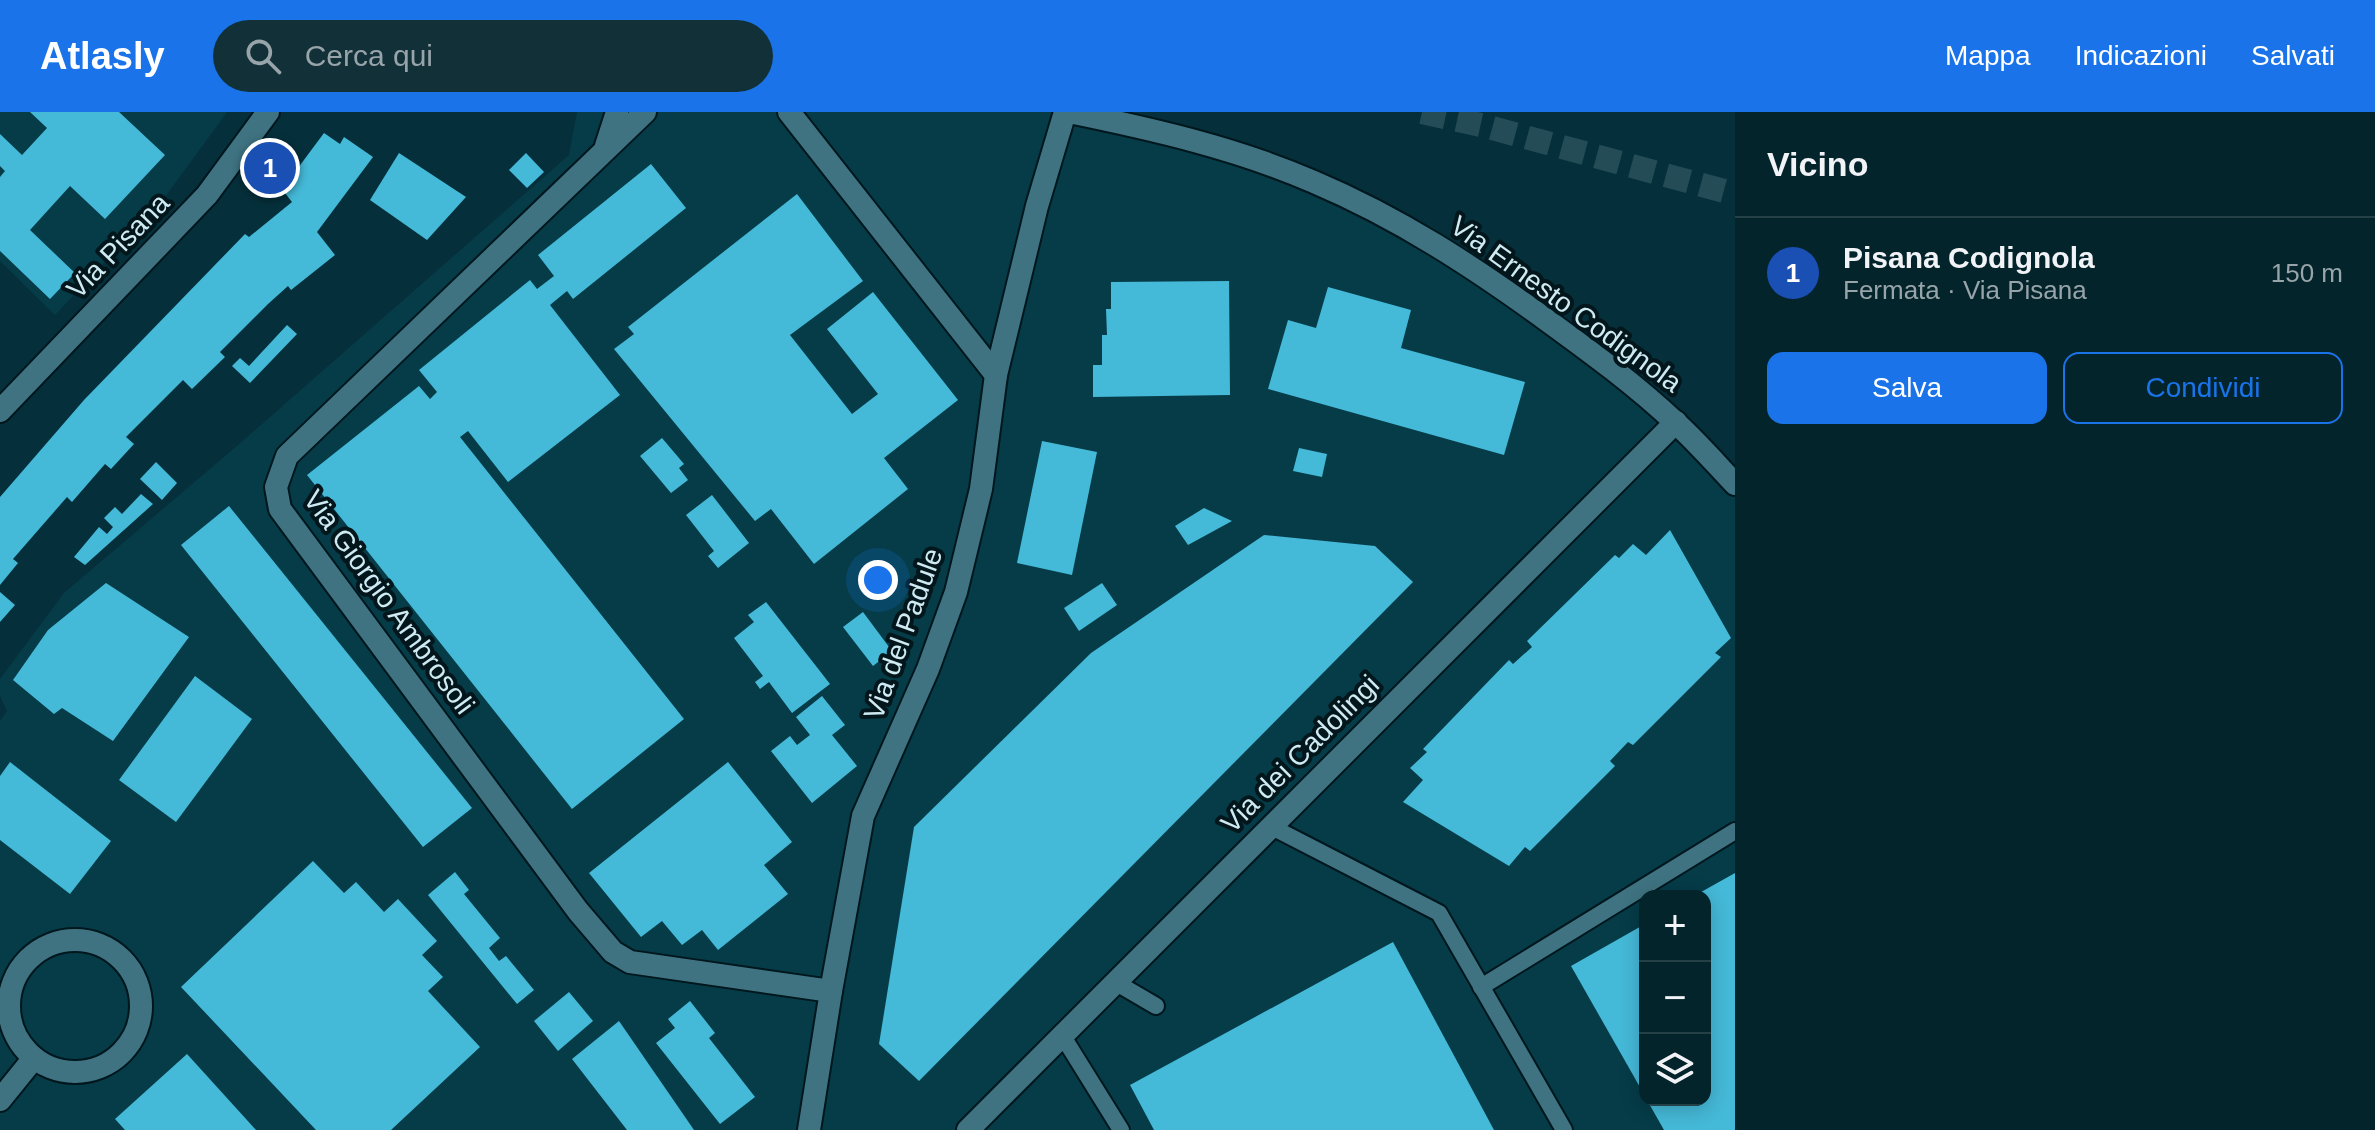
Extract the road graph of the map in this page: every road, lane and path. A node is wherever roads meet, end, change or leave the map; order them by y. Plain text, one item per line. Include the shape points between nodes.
1 (268, 112) edge
2 (617, 112) edge
3 (645, 112) edge
4 (789, 112) edge
5 (1067, 112) edge
6 (606, 147) junction
7 (996, 375) junction
8 (0, 411) edge
9 (1676, 422) junction
10 (1735, 484) edge
11 (1270, 826) junction
12 (1735, 831) edge
13 (1115, 982) junction
14 (1481, 987) junction
15 (831, 991) junction
16 (1156, 1006) dead end
17 (1062, 1035) junction
18 (34, 1058) junction
19 (0, 1100) edge
20 (809, 1130) edge
21 (968, 1130) edge
22 (1121, 1130) edge
23 (1564, 1130) edge

1 - 8 street, Via Pisana via 207,195
2 - 6 street, Via Giorgio Ambrosoli
3 - 6 street, Via Giorgio Ambrosoli
4 - 7 street
5 - 7 street, Via del Padule via 1037,206
5 - 9 street, Via Ernesto Codignola via 1166,132 1257,160 1385,216 1471,265
6 - 15 street, Via Giorgio Ambrosoli via 287,456 276,487 280,509 613,952 630,962
7 - 15 street, Via del Padule via 981,489 956,592 863,816
9 - 10 street, Via Ernesto Codignola
9 - 11 street, Via dei Cadolingi
11 - 13 street, Via dei Cadolingi
11 - 14 lane via 1439,913
12 - 14 lane
13 - 16 lane
13 - 17 street, Via dei Cadolingi
14 - 23 lane
15 - 20 street, Via del Padule
17 - 21 street, Via dei Cadolingi
17 - 22 lane
18 - 18 street via 19,1042 9,1011 10,990 20,968 42,948 67,939 99,943 116,953 132,970 141,1004 139,1024 126,1049 115,1059 80,1072
18 - 19 street

